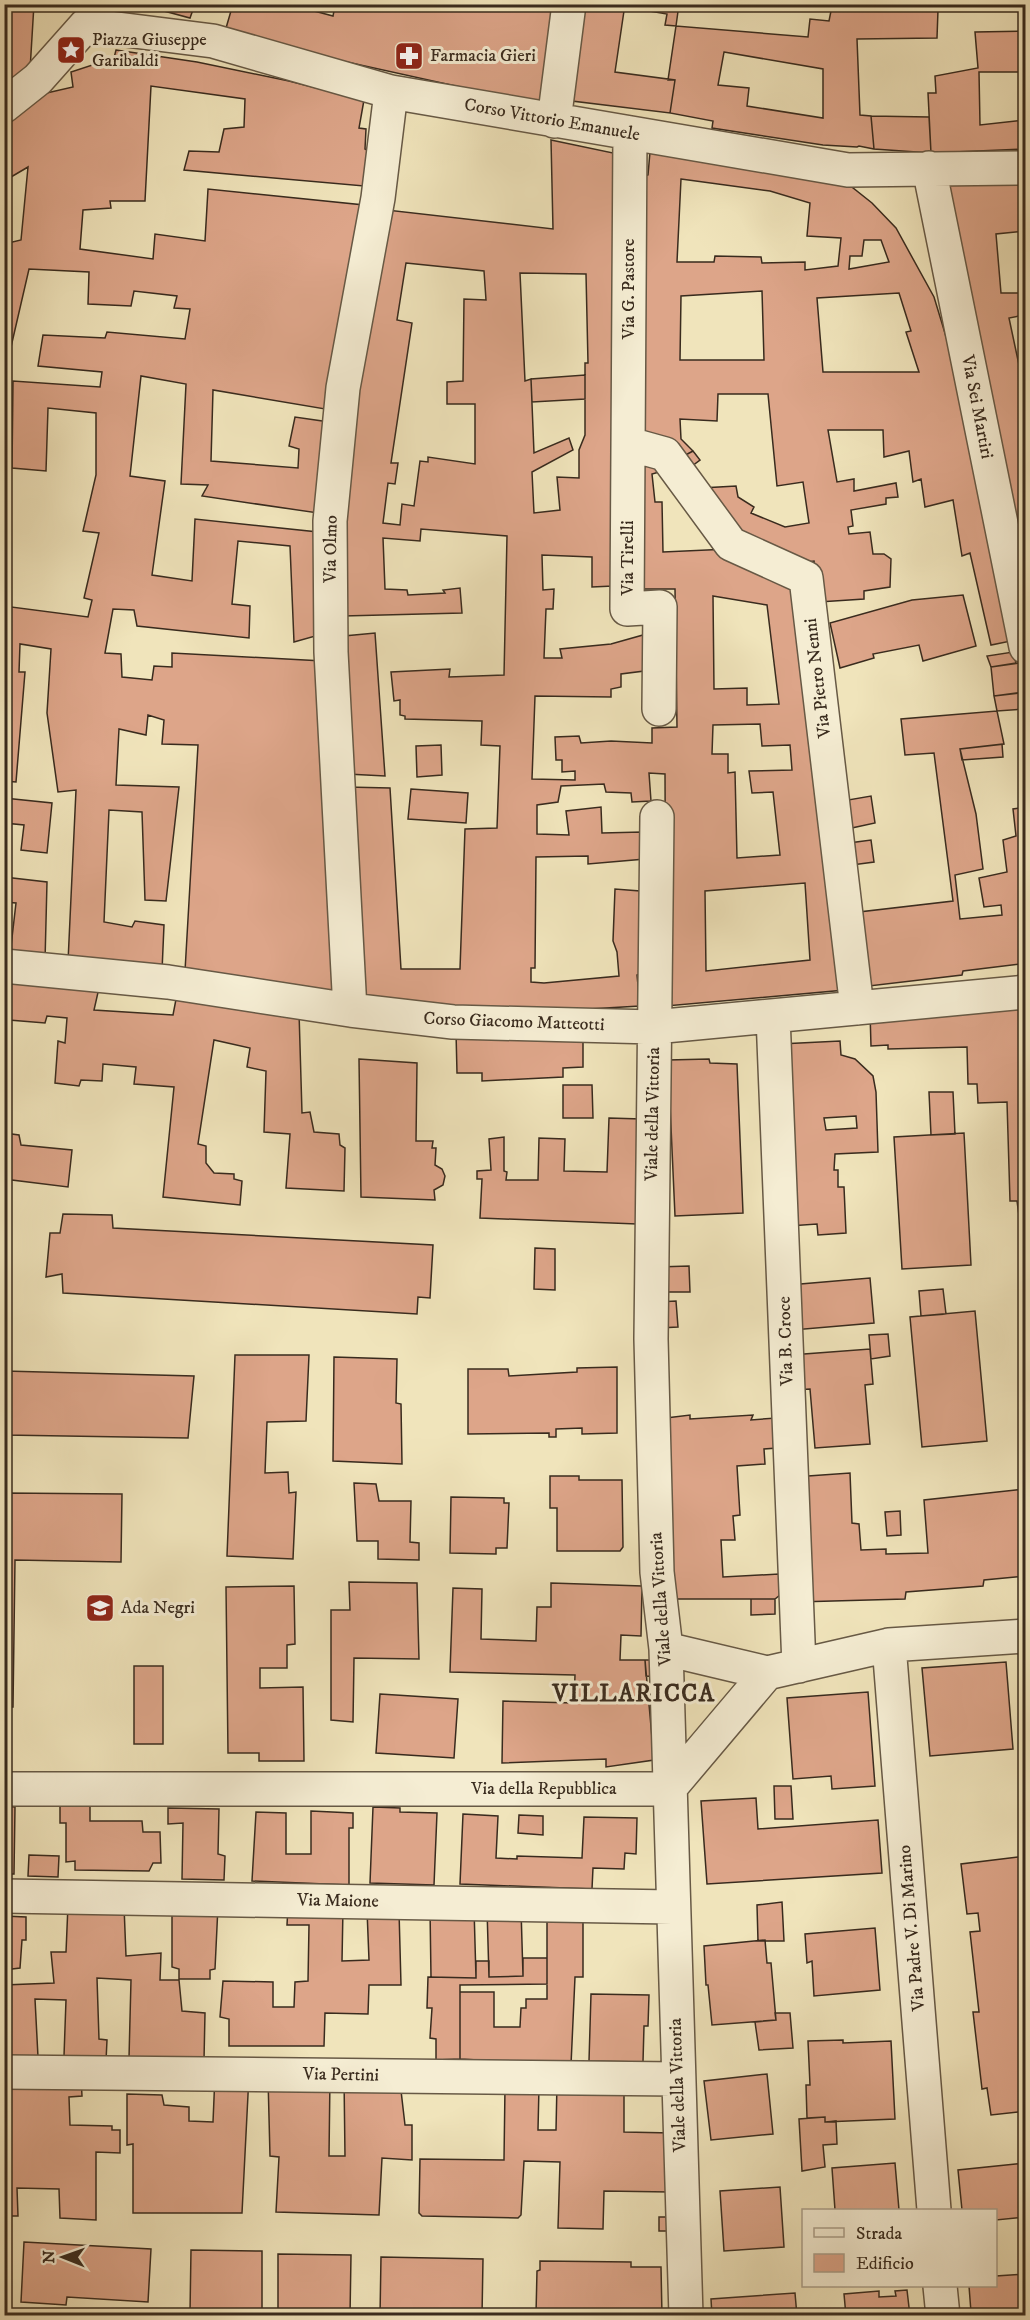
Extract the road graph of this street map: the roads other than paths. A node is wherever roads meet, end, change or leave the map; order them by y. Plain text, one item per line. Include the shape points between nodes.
1 (569, 4) edge
2 (78, 15) edge
3 (391, 92) junction
4 (4, 106) edge
5 (554, 121) junction
6 (630, 133) junction
7 (928, 168) junction
8 (1026, 168) edge
9 (629, 444) junction
10 (1026, 647) edge
11 (659, 710) dead end
12 (657, 817) dead end
13 (4, 966) edge
14 (1026, 992) edge
15 (857, 1008) junction
16 (350, 1010) junction
17 (773, 1016) junction
18 (654, 1027) junction
19 (1026, 1636) edge
20 (889, 1645) junction
21 (666, 1649) junction
22 (798, 1666) junction
23 (767, 1673) junction
24 (4, 1789) edge
25 (669, 1789) junction
26 (4, 1896) edge
27 (672, 1907) junction
28 (4, 2072) edge
29 (678, 2079) junction
30 (934, 2209) edge
31 (940, 2287) edge
32 (686, 2316) edge
33 (943, 2316) edge

1 - 5 street
2 - 3 street, Corso Vittorio Emanuele via 213,41
2 - 4 street via 38,79
3 - 5 street, Corso Vittorio Emanuele
3 - 16 street, Via Olmo via 378,198 343,388 330,521 331,652
5 - 6 street, Corso Vittorio Emanuele
6 - 7 street, Corso Vittorio Emanuele via 848,170
6 - 9 street, Via G. Pastore
7 - 8 street, Corso Vittorio Emanuele
7 - 10 street, Via Sei Martiri
9 - 11 street, Via Tirelli via 627,609 660,607
9 - 15 street, Via Pietro Nenni via 665,454 731,544 806,578
12 - 18 street, Viale della Vittoria
13 - 16 street, Corso Giacomo Matteotti via 168,982
14 - 15 street, Corso Giacomo Matteotti
15 - 17 street, Corso Giacomo Matteotti
16 - 18 street, Corso Giacomo Matteotti via 453,1022
17 - 18 street, Corso Giacomo Matteotti
17 - 22 street, Via B. Croce
18 - 21 street, Viale della Vittoria via 651,1362 657,1572
19 - 20 street
20 - 22 street
20 - 30 street, Via Padre V. Di Marino
21 - 23 street
21 - 25 street, Viale della Vittoria
22 - 23 street
23 - 25 street
24 - 25 street, Via della Repubblica
25 - 27 street, Viale della Vittoria
26 - 27 street, Via Maione
27 - 29 street, Viale della Vittoria
28 - 29 street, Via Pertini
29 - 32 street, Viale della Vittoria
31 - 33 street

